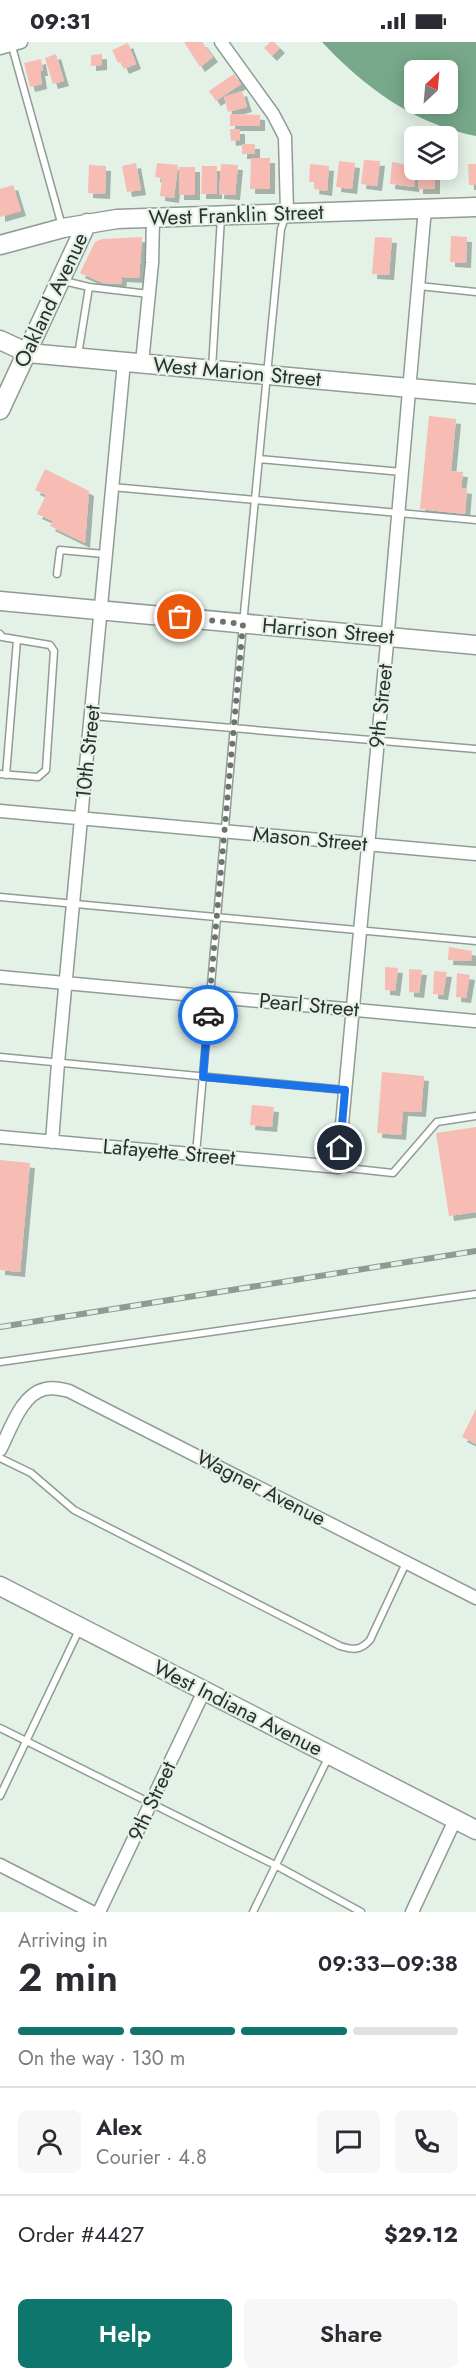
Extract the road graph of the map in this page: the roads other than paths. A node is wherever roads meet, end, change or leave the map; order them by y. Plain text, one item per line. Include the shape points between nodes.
1 (221, 42) edge
2 (11, 44) edge
3 (476, 207) edge
4 (425, 208) junction
5 (287, 212) junction
6 (222, 215) junction
7 (153, 218) junction
8 (87, 223) junction
9 (63, 228) junction
10 (0, 245) edge
11 (61, 280) junction
12 (419, 286) junction
13 (89, 287) junction
14 (476, 292) edge
15 (149, 294) junction
16 (0, 340) edge
17 (28, 353) junction
18 (78, 357) junction
19 (124, 362) junction
20 (142, 363) junction
21 (212, 369) junction
22 (267, 375) junction
23 (410, 388) junction
24 (476, 394) edge
25 (0, 410) edge
26 (259, 459) junction
27 (403, 472) junction
28 (111, 487) junction
29 (255, 501) junction
30 (399, 513) junction
31 (476, 520) edge
32 (104, 554) junction
33 (57, 574) dead end
34 (0, 601) edge
35 (99, 609) junction
36 (243, 624) junction
37 (0, 634) edge
38 (388, 637) junction
39 (17, 640) junction
40 (476, 645) edge
41 (92, 716) junction
42 (234, 728) junction
43 (378, 741) junction
44 (476, 749) edge
45 (3, 774) edge
46 (0, 811) edge
47 (81, 818) junction
48 (224, 831) junction
49 (368, 844) junction
50 (476, 854) edge
51 (0, 897) edge
52 (73, 903) junction
53 (217, 917) junction
54 (360, 930) junction
55 (476, 941) edge
56 (0, 977) edge
57 (65, 982) junction
58 (210, 996) junction
59 (353, 1009) junction
60 (476, 1014) edge
61 (475, 1021) edge
62 (0, 1058) edge
63 (58, 1062) junction
64 (203, 1077) junction
65 (345, 1090) junction
66 (476, 1116) edge
67 (0, 1137) edge
68 (52, 1142) junction
69 (196, 1154) junction
70 (338, 1167) junction
71 (476, 1294) edge
72 (0, 1362) edge
73 (0, 1450) edge
74 (0, 1458) edge
75 (406, 1563) junction
76 (0, 1586) edge
77 (476, 1598) edge
78 (81, 1627) junction
79 (204, 1691) junction
80 (0, 1728) edge
81 (26, 1741) junction
82 (330, 1755) junction
83 (0, 1796) edge
84 (151, 1803) junction
85 (455, 1820) junction
86 (476, 1830) edge
87 (0, 1865) edge
88 (277, 1866) junction
89 (92, 1912) edge
90 (99, 1912) edge
91 (253, 1912) edge
92 (361, 1912) edge
93 (412, 1912) edge

1 - 5 street via 285,137
2 - 9 lane
3 - 4 street, West Franklin Street
4 - 5 street, West Franklin Street
4 - 12 street, 9th Street
5 - 6 street, West Franklin Street
5 - 22 lane via 281,229
6 - 7 street, West Franklin Street
6 - 21 lane
7 - 8 street, West Franklin Street
7 - 15 street
8 - 9 street, West Franklin Street
8 - 11 street, Oakland Avenue
9 - 10 street, West Franklin Street
11 - 13 lane
11 - 17 street, Oakland Avenue
12 - 14 lane
12 - 23 street, 9th Street
13 - 15 lane
13 - 18 lane
15 - 20 street
16 - 17 street, West Marion Street
17 - 18 street, West Marion Street
17 - 25 street, Oakland Avenue
18 - 19 street, West Marion Street
19 - 20 street, West Marion Street
19 - 28 street, 10th Street
20 - 21 street, West Marion Street
21 - 22 street, West Marion Street
22 - 23 street, West Marion Street
22 - 26 lane
23 - 24 street, West Marion Street
23 - 27 street, 9th Street
26 - 27 lane
26 - 29 lane
27 - 30 street, 9th Street
28 - 29 lane
28 - 32 street, 10th Street
29 - 30 lane
29 - 36 lane
30 - 31 lane
30 - 38 street, 9th Street
32 - 33 lane via 60,550
32 - 35 street, 10th Street
34 - 35 street, Harrison Street
35 - 36 street, Harrison Street
35 - 41 street, 10th Street
36 - 38 street, Harrison Street
36 - 42 lane
37 - 39 lane
38 - 40 street, Harrison Street
38 - 43 street, 9th Street
39 - 45 lane
39 - 45 lane via 50,645 54,651 45,770 38,777
41 - 42 lane
41 - 47 street, 10th Street
42 - 43 lane
42 - 48 lane
43 - 44 lane
43 - 49 street, 9th Street
46 - 47 street, Mason Street
47 - 48 street, Mason Street
47 - 52 street, 10th Street
48 - 49 street, Mason Street
48 - 53 lane
49 - 50 street, Mason Street
49 - 54 street, 9th Street
51 - 52 lane
52 - 53 lane
52 - 57 street, 10th Street
53 - 54 lane
53 - 58 lane
54 - 55 lane
54 - 59 street, 9th Street
56 - 57 street, Pearl Street
57 - 58 street, Pearl Street
57 - 63 street, 10th Street
58 - 59 street, Pearl Street
58 - 64 lane
59 - 61 street, Pearl Street
59 - 65 street, 9th Street
60 - 61 lane
62 - 63 lane
63 - 64 lane
63 - 68 street, 10th Street
64 - 65 lane
64 - 69 lane
65 - 70 street, 9th Street
66 - 70 lane via 437,1122 393,1173
67 - 68 street, Lafayette Street
68 - 69 street, Lafayette Street
69 - 70 street, Lafayette Street
71 - 72 lane
73 - 75 street, Wagner Avenue via 31,1397 43,1389 69,1391
74 - 75 lane via 31,1473 74,1510 353,1650 370,1640
75 - 77 street, Wagner Avenue
76 - 78 street, West Indiana Avenue
78 - 79 street, West Indiana Avenue
78 - 81 lane
79 - 82 street, West Indiana Avenue
79 - 84 street, 9th Street
80 - 81 lane
81 - 83 lane
81 - 84 lane
82 - 85 street, West Indiana Avenue
82 - 88 lane
84 - 88 lane
84 - 90 street, 9th Street
85 - 86 street, West Indiana Avenue
85 - 93 street
87 - 89 street
88 - 91 lane
88 - 92 lane

